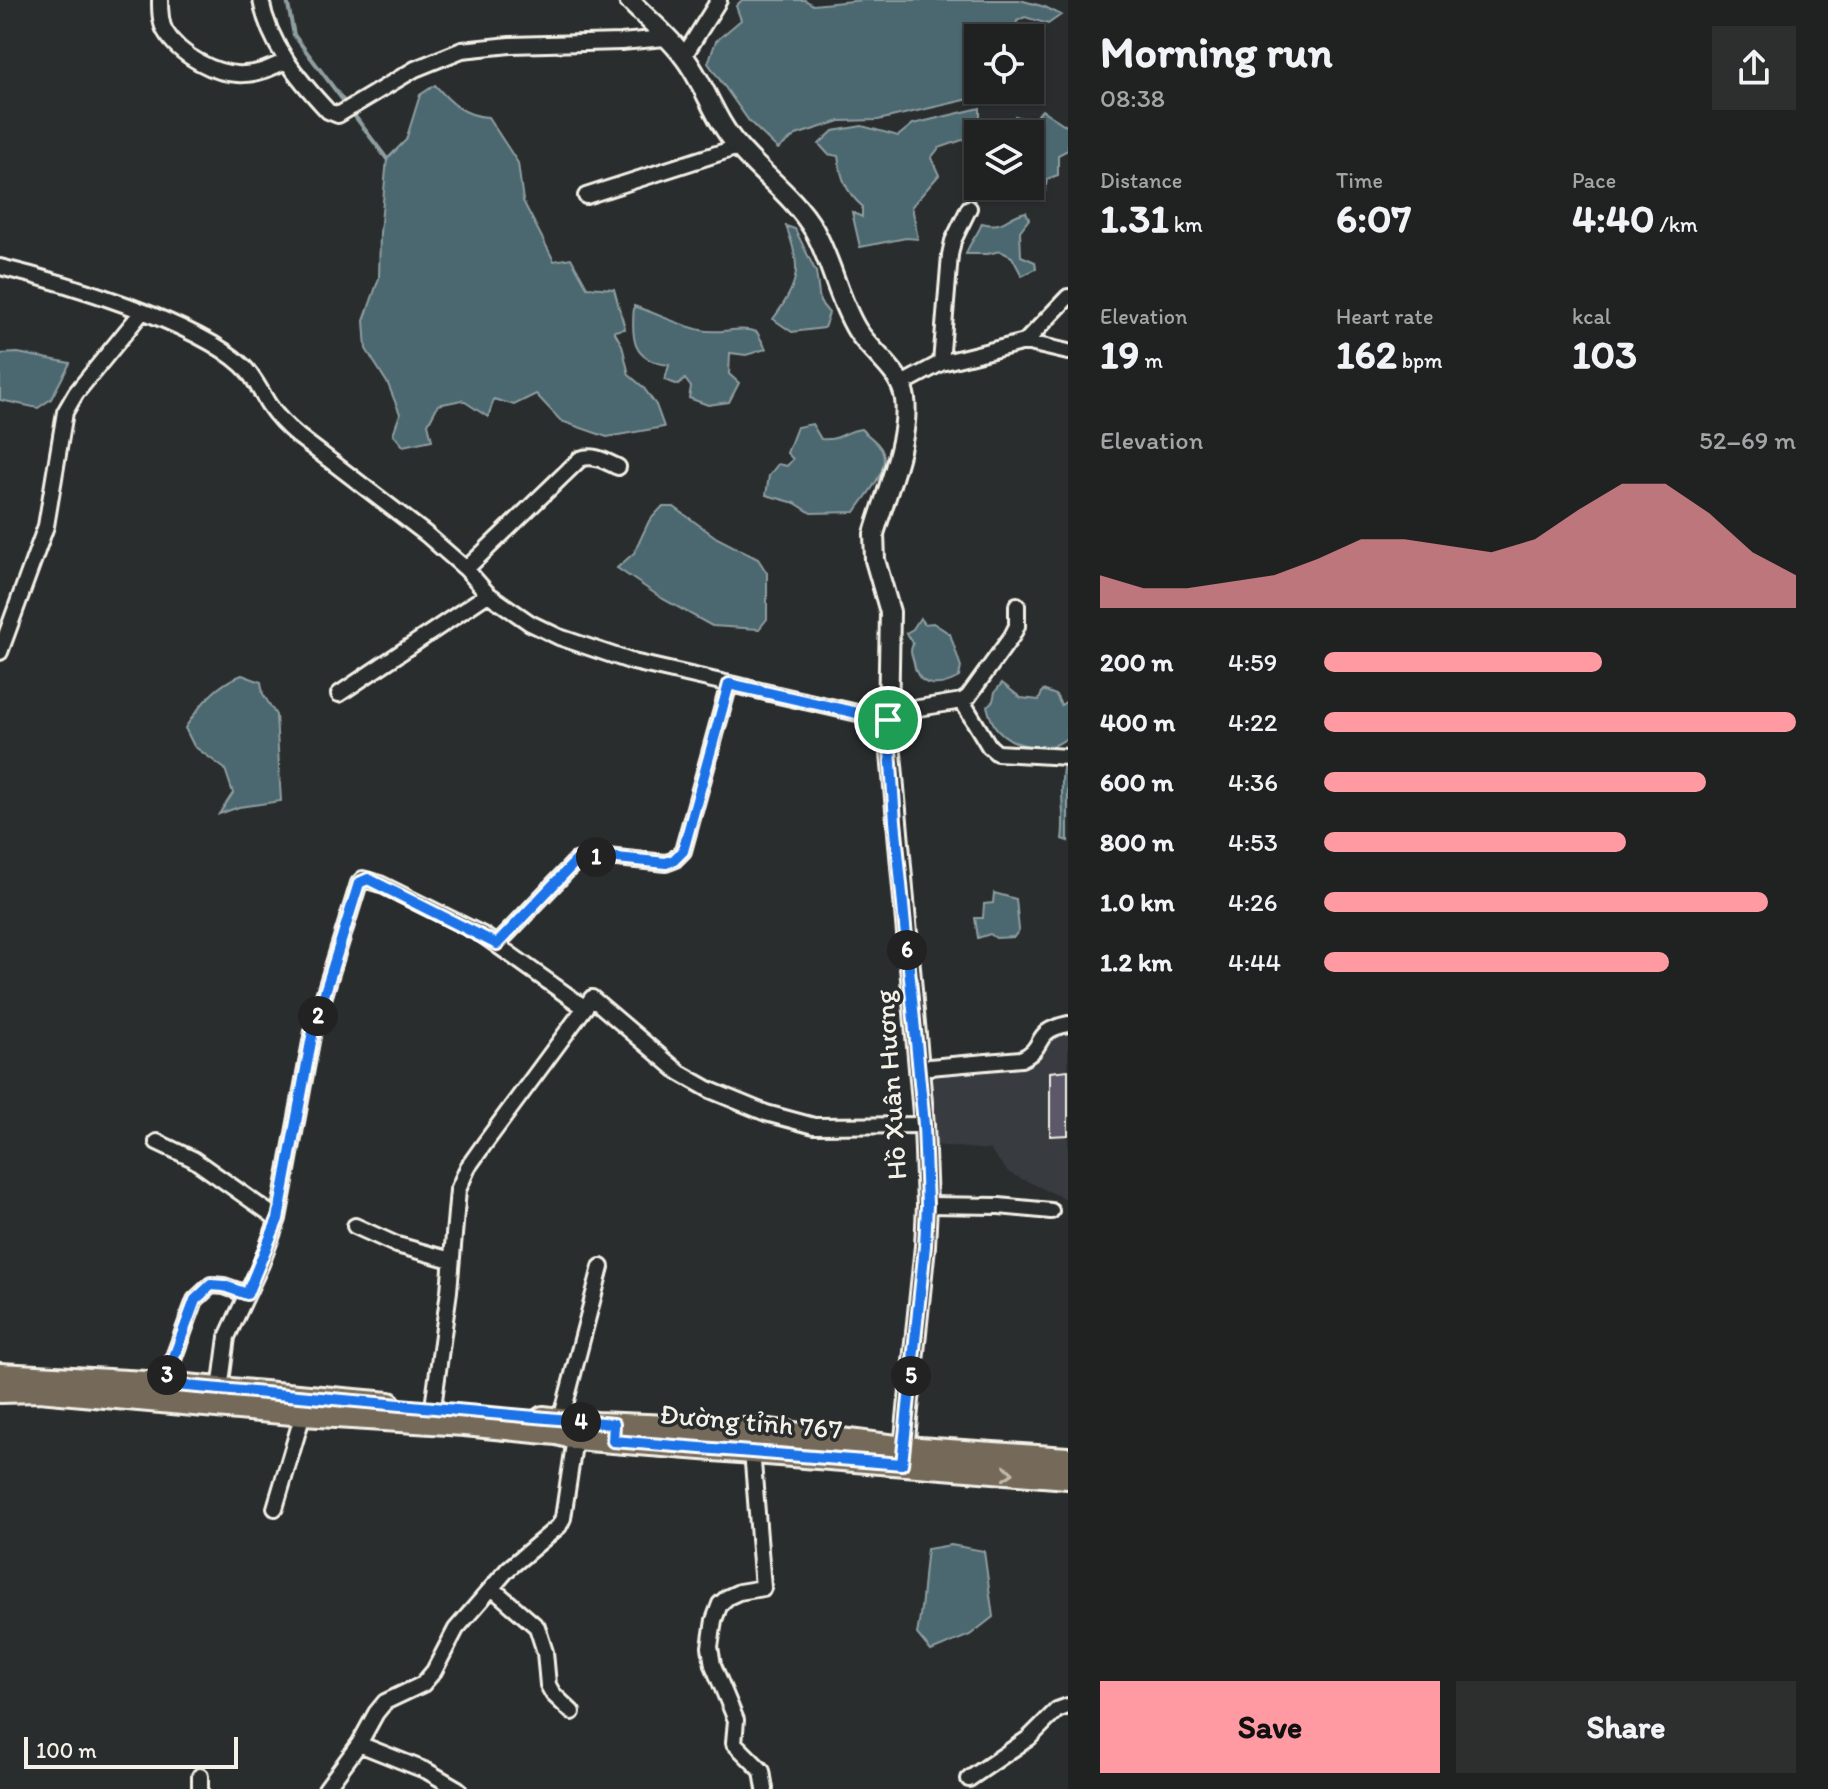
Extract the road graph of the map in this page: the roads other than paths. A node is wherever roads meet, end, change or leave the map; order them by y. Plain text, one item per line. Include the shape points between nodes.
1 (160, 0) edge
2 (261, 0) edge
3 (629, 0) edge
4 (719, 0) edge
5 (665, 38) junction
6 (684, 56) junction
7 (286, 61) junction
8 (738, 147) junction
9 (586, 196) dead end
10 (969, 208) dead end
11 (0, 267) edge
12 (1068, 297) edge
13 (142, 312) junction
14 (1025, 342) junction
15 (1068, 352) edge
16 (941, 363) junction
17 (902, 384) junction
18 (618, 467) dead end
19 (466, 569) junction
20 (488, 594) junction
21 (1017, 605) dead end
22 (0, 652) edge
23 (729, 684) junction
24 (339, 694) dead end
25 (962, 701) junction
26 (888, 716) junction
27 (1068, 757) edge
28 (497, 944) junction
29 (585, 1008) junction
30 (1068, 1024) edge
31 (918, 1068) junction
32 (924, 1125) junction
33 (157, 1142) dead end
34 (927, 1205) junction
35 (1051, 1211) dead end
36 (278, 1219) junction
37 (355, 1226) dead end
38 (451, 1260) junction
39 (601, 1267) dead end
40 (247, 1294) junction
41 (0, 1375) edge
42 (164, 1384) junction
43 (220, 1390) junction
44 (0, 1391) edge
45 (433, 1407) junction
46 (303, 1414) junction
47 (568, 1429) junction
48 (614, 1432) junction
49 (752, 1450) junction
50 (903, 1456) junction
51 (1068, 1459) edge
52 (1068, 1477) edge
53 (275, 1508) dead end
54 (492, 1588) junction
55 (1068, 1706) edge
56 (572, 1712) dead end
57 (359, 1744) junction
58 (969, 1779) dead end
59 (326, 1789) edge
60 (458, 1789) edge
61 (765, 1789) edge

1 - 7 street via 165,31 196,61 247,75
2 - 7 street
3 - 5 street
4 - 6 street
5 - 6 street
5 - 7 street via 462,50 415,69 334,114
6 - 8 street
8 - 9 street
8 - 17 street via 804,216 829,260 859,334
10 - 16 street via 950,255
11 - 13 street
12 - 14 street
13 - 19 street via 206,340 241,363 281,421
13 - 22 street via 65,412 46,526
14 - 15 street
14 - 16 street
16 - 17 street
17 - 26 street, Hồ Xuân Hương via 903,435 873,546 890,612
18 - 19 street via 597,458 580,459
19 - 20 street
20 - 23 street via 559,637 633,662
20 - 24 street
21 - 25 street via 1012,636
23 - 26 street
23 - 28 street via 683,851 666,863 597,856 576,861
25 - 26 street
25 - 27 street via 997,753
26 - 31 street, Hồ Xuân Hương
28 - 29 street
28 - 36 street via 368,879 359,883 313,1031
29 - 32 street via 592,998 680,1073 784,1119 814,1126
29 - 38 street via 468,1167 458,1190
30 - 31 street via 1050,1028 1021,1059
31 - 32 street, Hồ Xuân Hương
32 - 34 street, Hồ Xuân Hương
33 - 36 street via 193,1159
34 - 35 street
34 - 50 street, Hồ Xuân Hương
36 - 40 street
37 - 38 street
38 - 45 street
39 - 47 street
40 - 42 street via 211,1285 195,1300
40 - 43 street via 227,1337
41 - 42 main road, Đường tỉnh 767
42 - 43 main road, Đường tỉnh 767
43 - 45 main road, Đường tỉnh 767
44 - 46 main road, Đường tỉnh 767
45 - 47 main road, Đường tỉnh 767
46 - 47 main road, Đường tỉnh 767 via 557,1433
46 - 53 street
47 - 48 main road, Đường tỉnh 767
47 - 54 street via 563,1518
48 - 49 main road, Đường tỉnh 767
48 - 50 main road, Đường tỉnh 767 via 769,1431
49 - 50 main road, Đường tỉnh 767
49 - 61 street via 763,1588 739,1592 720,1604 710,1647 736,1720 734,1743 762,1771
50 - 51 main road, Đường tỉnh 767
50 -> 52 main road, Đường tỉnh 767
54 - 56 street via 537,1627 548,1685
54 - 57 street via 456,1629 423,1684 385,1702
55 - 58 street
57 - 59 street
57 - 60 street

